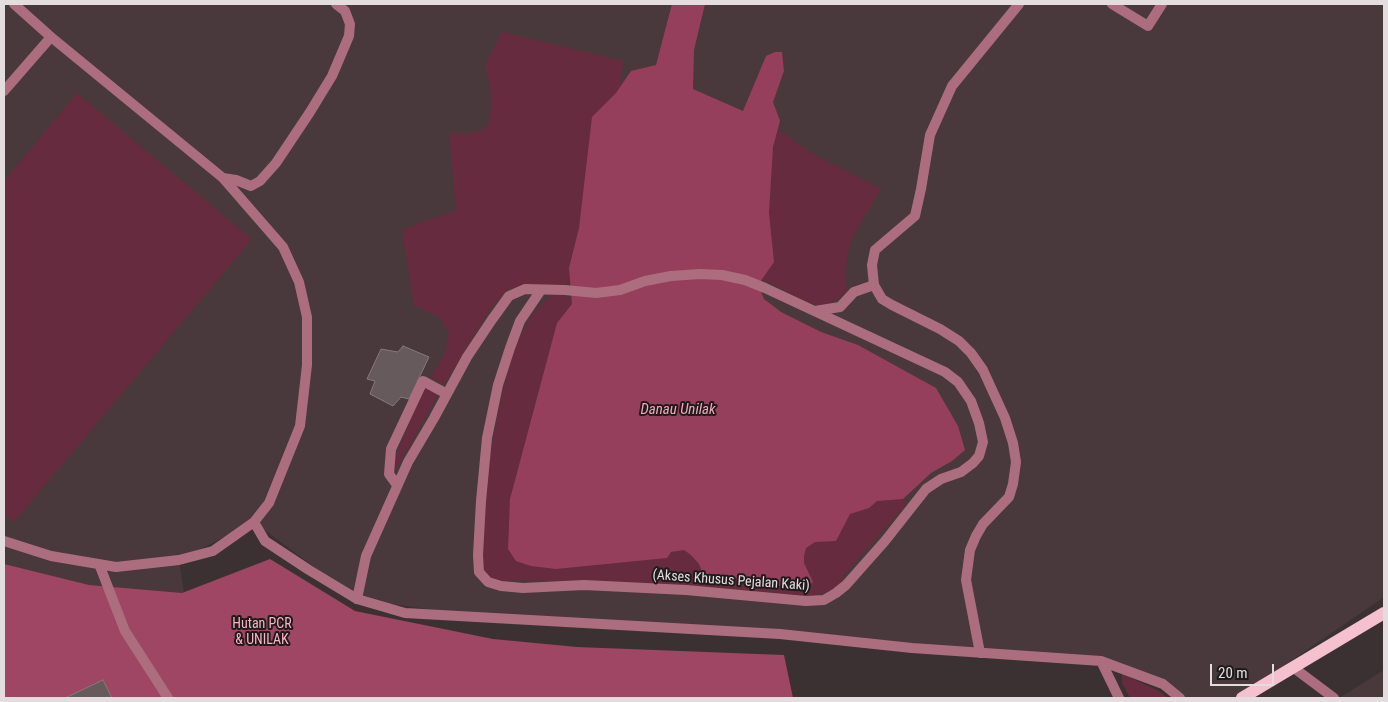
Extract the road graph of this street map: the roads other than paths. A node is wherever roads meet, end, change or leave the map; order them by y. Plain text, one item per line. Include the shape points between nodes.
1 (14, 4) edge
2 (336, 4) edge
3 (1019, 4) edge
4 (1112, 4) edge
5 (1162, 4) edge
6 (51, 37) junction
7 (4, 91) edge
8 (223, 178) junction
9 (874, 285) junction
10 (540, 290) junction
11 (814, 311) junction
12 (448, 394) junction
13 (397, 485) junction
14 (254, 522) junction
15 (4, 540) edge
16 (99, 564) junction
17 (357, 598) junction
18 (1384, 613) edge
19 (980, 653) junction
20 (1101, 662) junction
21 (1294, 668) junction
22 (168, 698) edge
23 (1119, 698) edge
24 (1180, 698) edge
25 (1242, 698) edge
26 (1334, 698) edge

1 - 6 street
2 - 8 street via 345,10 350,24 349,36 332,76 310,112 260,181 251,186
3 - 9 street via 952,86 930,135 915,216 875,250 872,265
4 - 5 street via 1148,26
6 - 7 street
6 - 8 street
8 - 14 street via 283,247 300,282 307,317 300,426 269,503
9 - 11 street via 854,292 840,306
9 - 19 street via 882,299 959,340 970,352 983,370 1014,443 1016,462 1009,497 983,524 970,550 966,580
10 - 11 street, (Akses Khusus Pejalan Kaki) via 596,293 671,276 722,275 745,280
10 - 11 street, (Akses Khusus Pejalan Kaki) via 520,321 498,385 487,438 479,572 488,582 501,586 686,590 806,601 824,600 846,585 926,489 973,463 983,442 971,401 958,382 945,372
10 - 12 street, (Akses Khusus Pejalan Kaki) via 525,289 509,296 467,357
12 - 13 street, (Akses Khusus Pejalan Kaki)
12 - 13 street via 423,381 391,449 389,474
13 - 17 street, (Akses Khusus Pejalan Kaki) via 366,556
14 - 16 street via 213,551 179,560 116,567
14 - 17 street via 266,541
15 - 16 street via 51,556
16 - 22 street via 125,631
17 - 19 street via 405,613 780,634
18 - 21 main road
19 - 20 street
20 - 23 street
20 - 24 street via 1163,684
21 - 25 main road
21 - 26 street

